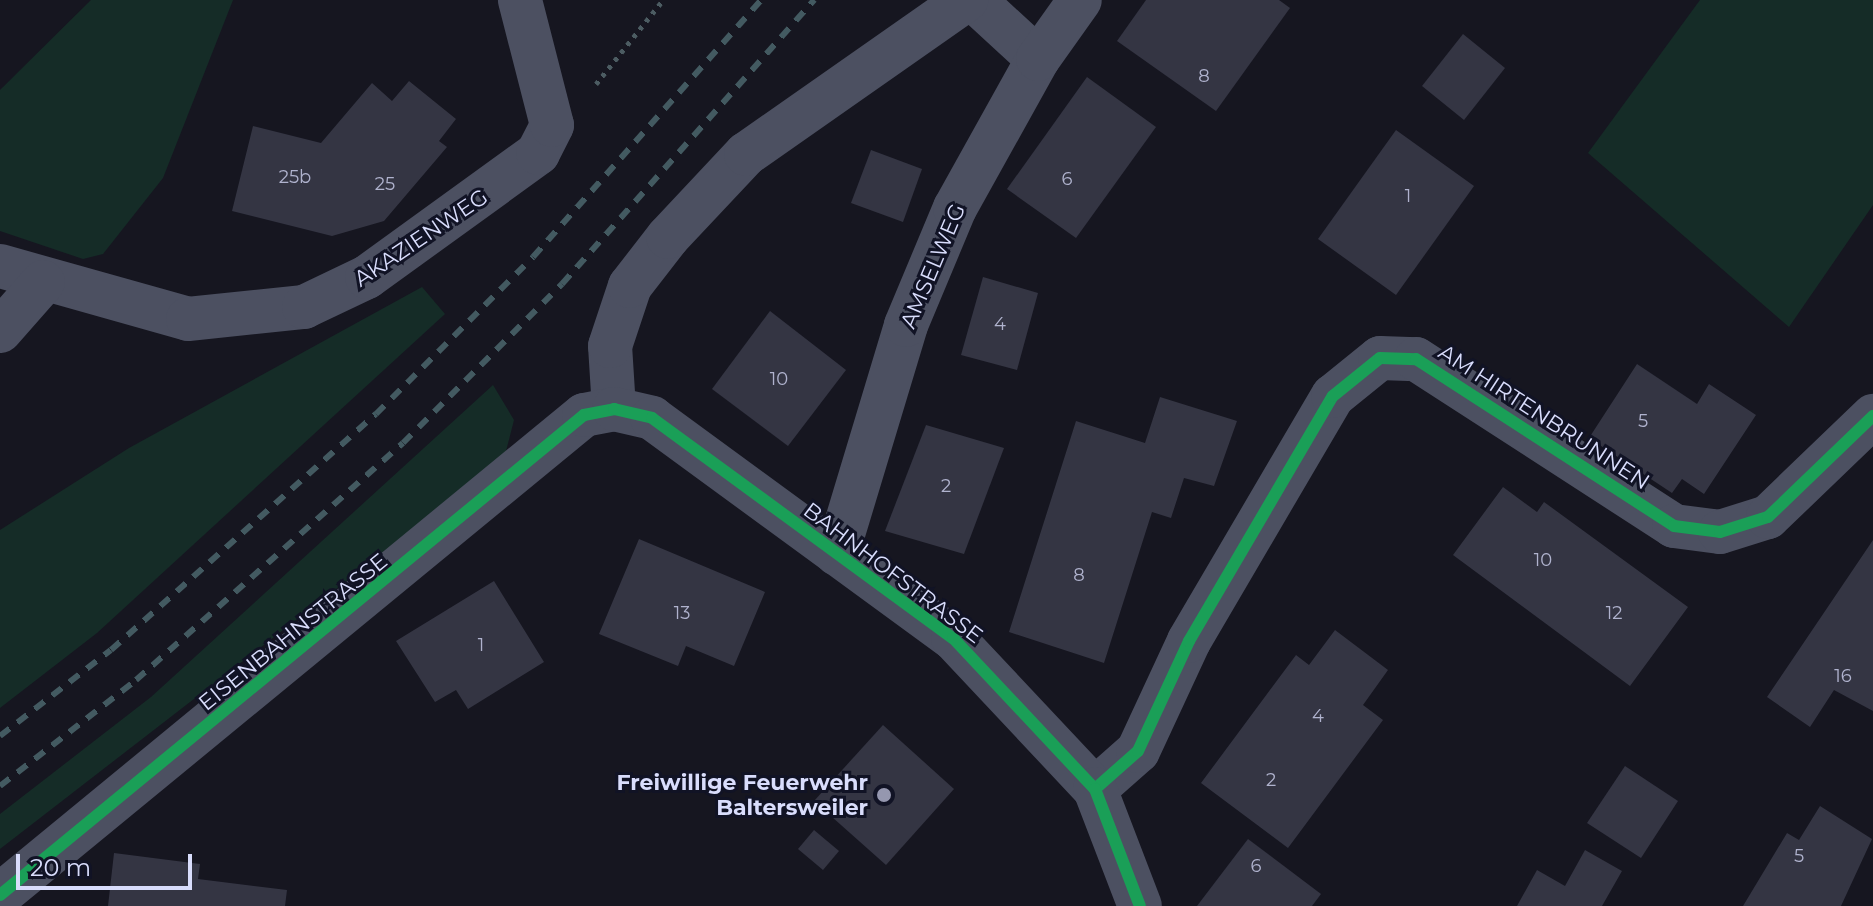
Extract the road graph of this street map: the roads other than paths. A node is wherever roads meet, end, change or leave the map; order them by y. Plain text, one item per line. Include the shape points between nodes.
1 (520, 0) edge
2 (966, 0) edge
3 (974, 0) edge
4 (1080, 0) edge
5 (1038, 59) junction
6 (0, 266) edge
7 (43, 282) junction
8 (0, 331) edge
9 (614, 409) junction
10 (1873, 416) edge
11 (837, 554) junction
12 (1095, 789) junction
13 (0, 895) edge
14 (1140, 906) edge

1 - 7 street, AKAZIENWEG via 552,125 511,178 367,277 304,307 188,319
2 - 9 street via 746,154 668,237 630,286 610,346
3 - 5 street
4 - 5 street, AMSELWEG
5 - 11 street, AMSELWEG via 955,208 906,325
6 - 7 street, AKAZIENWEG
7 - 8 street
9 - 11 street, BAHNHOFSTRASSE via 652,418
9 - 13 street, EISENBAHNSTRASSE via 584,415
10 - 12 street, AM HIRTENBRUNNEN via 1768,517 1720,532 1674,526 1416,359 1380,358 1333,396 1189,641 1138,751
11 - 12 street, BAHNHOFSTRASSE via 953,638
12 - 14 street, BAHNHOFSTRASSE

